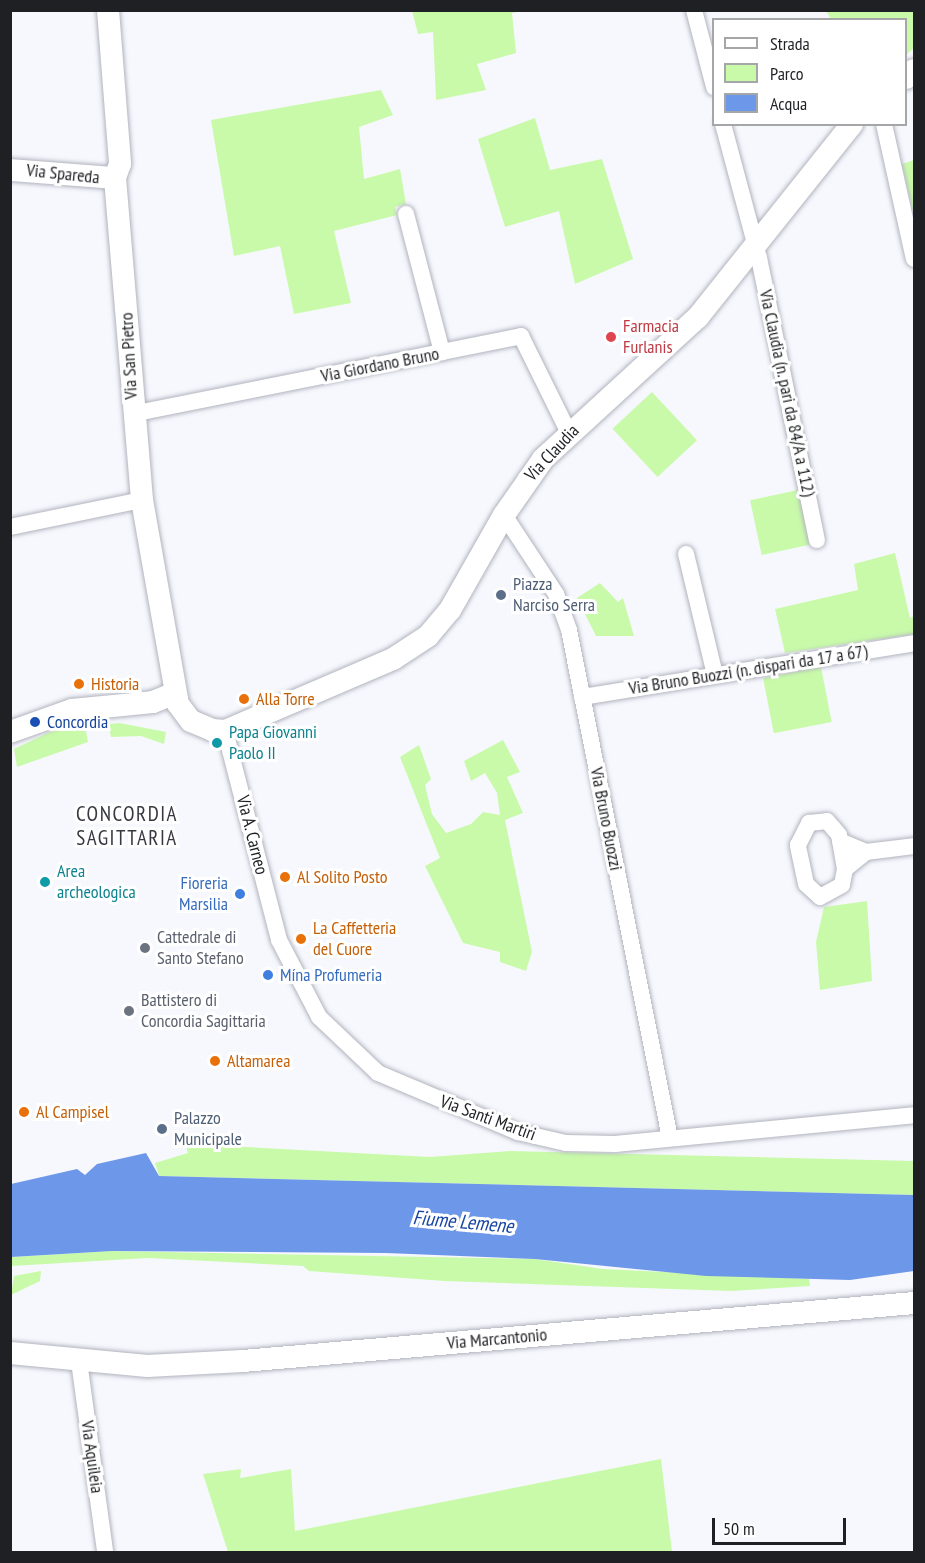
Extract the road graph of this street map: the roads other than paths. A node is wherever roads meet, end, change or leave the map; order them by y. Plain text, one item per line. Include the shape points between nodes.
1 (108, 10) edge
2 (694, 10) edge
3 (712, 79) edge
4 (724, 126) edge
5 (850, 126) edge
6 (884, 126) edge
7 (10, 170) edge
8 (115, 178) junction
9 (406, 214) dead end
10 (754, 246) junction
11 (915, 259) edge
12 (442, 352) junction
13 (132, 414) junction
14 (569, 433) junction
15 (142, 500) junction
16 (504, 515) junction
17 (10, 527) edge
18 (817, 540) dead end
19 (686, 554) dead end
20 (915, 643) edge
21 (715, 675) junction
22 (582, 697) junction
23 (169, 706) junction
24 (225, 730) junction
25 (10, 732) edge
26 (840, 841) junction
27 (915, 846) edge
28 (866, 852) junction
29 (845, 868) junction
30 (279, 940) joint
31 (915, 1115) edge
32 (670, 1138) junction
33 (915, 1303) edge
34 (10, 1353) edge
35 (79, 1361) junction
36 (105, 1552) edge

1 - 8 street, Via San Pietro via 120,165
2 - 3 street
4 - 10 street, Via Claudia (n. pari da 84/A a 112)
5 - 10 street, Via Claudia
6 - 11 street
7 - 8 street, Via Spareda
8 - 13 street, Via San Pietro via 123,230
9 - 12 street
10 - 14 street, Via Claudia via 698,317
10 - 18 street, Via Claudia (n. pari da 84/A a 112)
12 - 13 street, Via Giordano Bruno
12 - 14 street, Via Giordano Bruno via 521,336
13 - 15 street, Via San Pietro
14 - 16 street, Via Claudia via 523,484
15 - 17 street
15 - 23 street, Via San Pietro
16 - 22 street, Via Bruno Buozzi via 556,594 569,630
16 - 24 street, Via Claudia via 450,610 418,645
19 - 21 street
20 - 21 street, Via Bruno Buozzi (n. dispari da 17 a 67)
21 - 22 street, Via Bruno Buozzi (n. dispari da 17 a 67)
22 - 32 street, Via Bruno Buozzi
23 - 24 street
23 - 25 street via 72,710
24 - 30 street, Via A. Carneo
26 - 28 street
26 - 29 street
26 - 29 street via 827,821 817,821 804,828 798,845 806,884 813,894 835,892 845,878
27 - 28 street
28 - 29 street
30 - 32 street, Via Santi Martiri via 306,994 336,1038 378,1073 403,1086 518,1132 566,1143
31 - 32 street, Via Santi Martiri
33 - 35 street, Via Marcantonio via 243,1361 147,1366
34 - 35 street, Via Marcantonio
35 - 36 street, Via Aquileia

